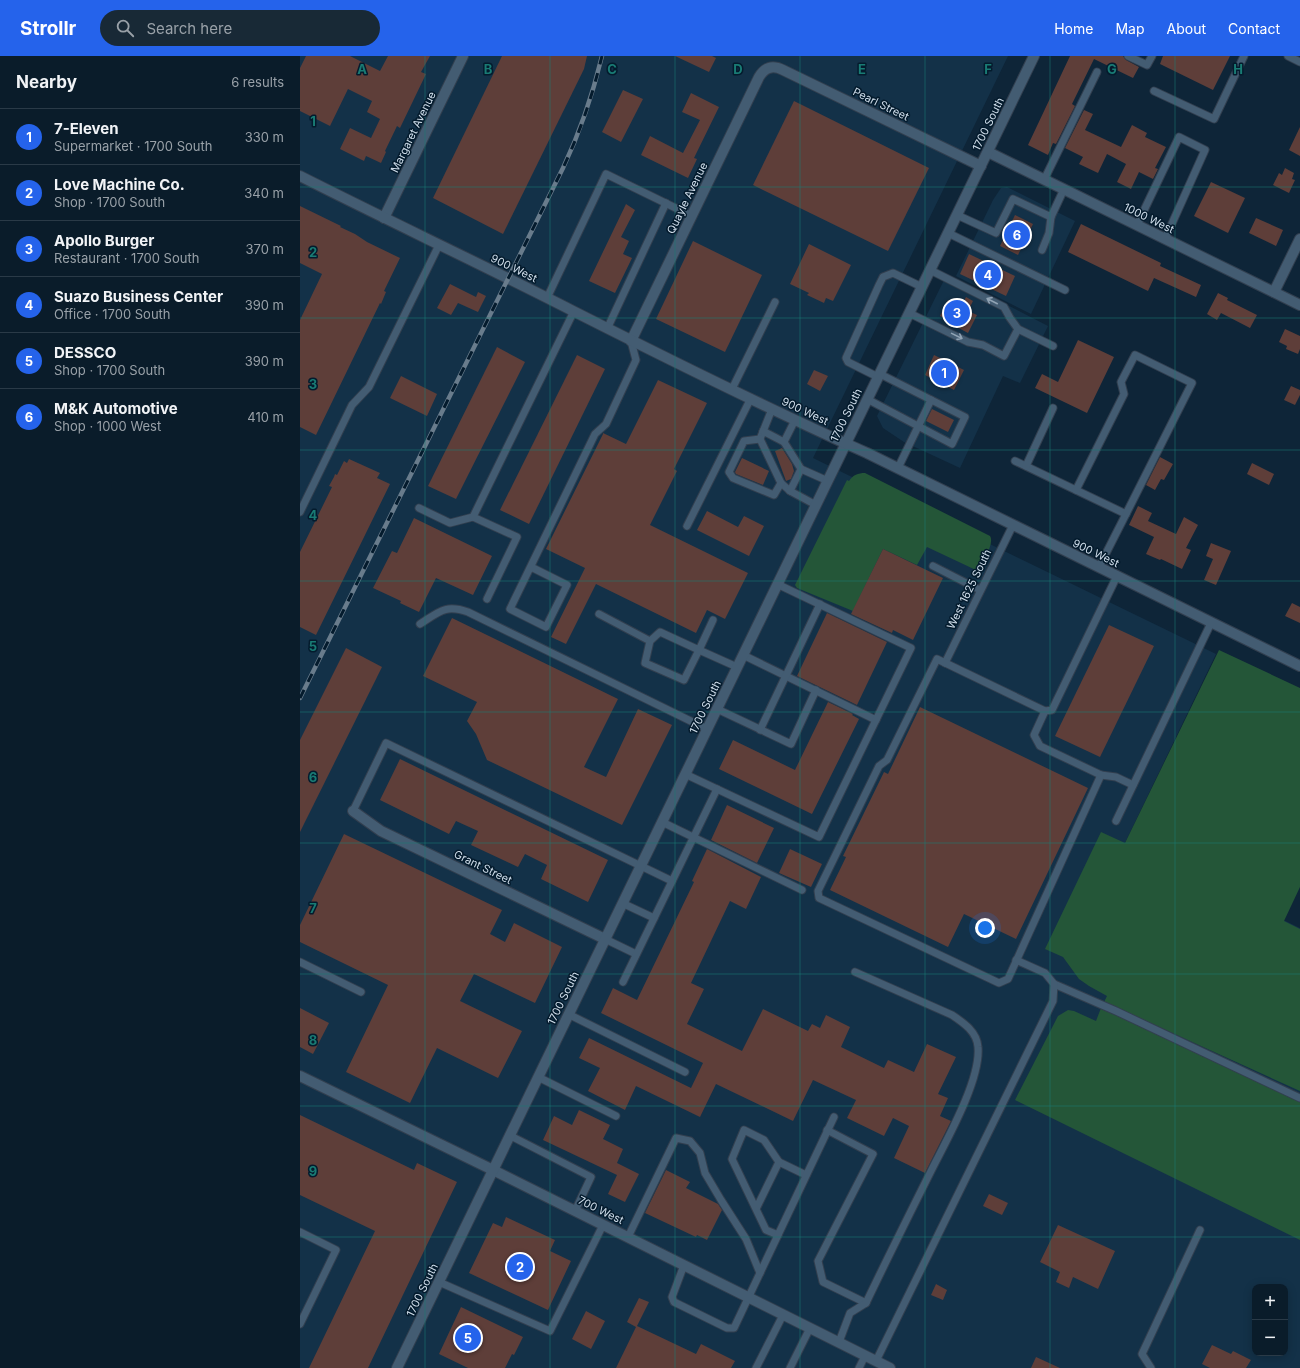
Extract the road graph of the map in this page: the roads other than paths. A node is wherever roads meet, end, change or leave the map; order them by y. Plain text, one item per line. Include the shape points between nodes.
1 (463, 56) edge
2 (1034, 56) edge
3 (1128, 56) edge
4 (1152, 56) edge
5 (1244, 56) edge
6 (1288, 56) edge
7 (1300, 62) edge
8 (769, 68) joint
9 (1097, 72) dead end
10 (1154, 91) dead end
11 (988, 152) junction
12 (981, 166) junction
13 (300, 176) edge
14 (1044, 180) junction
15 (1064, 189) junction
16 (666, 203) junction
17 (957, 215) junction
18 (692, 216) junction
19 (1051, 217) junction
20 (384, 218) junction
21 (1137, 225) junction
22 (948, 233) junction
23 (1164, 239) junction
24 (1300, 239) edge
25 (439, 245) junction
26 (1042, 250) dead end
27 (930, 270) junction
28 (922, 287) junction
29 (1065, 290) dead end
30 (1274, 292) junction
31 (547, 298) junction
32 (775, 302) dead end
33 (1300, 305) edge
34 (574, 311) junction
35 (909, 313) junction
36 (607, 329) junction
37 (1018, 329) junction
38 (631, 341) junction
39 (1054, 346) dead end
40 (879, 375) junction
41 (732, 389) junction
42 (751, 398) junction
43 (867, 399) junction
44 (931, 400) junction
45 (1053, 408) dead end
46 (772, 409) junction
47 (795, 420) junction
48 (918, 426) junction
49 (763, 431) junction
50 (760, 439) junction
51 (784, 442) junction
52 (846, 443) junction
53 (1015, 461) dead end
54 (1026, 466) junction
55 (898, 468) junction
56 (801, 469) junction
57 (828, 481) junction
58 (781, 483) junction
59 (1076, 490) junction
60 (790, 491) junction
61 (816, 505) junction
62 (419, 508) dead end
63 (300, 512) edge
64 (1126, 514) junction
65 (473, 517) junction
66 (1013, 525) junction
67 (687, 526) dead end
68 (933, 566) dead end
69 (530, 567) junction
70 (1099, 567) junction
71 (1117, 576) junction
72 (778, 584) junction
73 (980, 590) junction
74 (487, 599) dead end
75 (820, 604) junction
76 (599, 614) dead end
77 (713, 620) dead end
78 (1211, 623) junction
79 (420, 624) dead end
80 (650, 641) junction
81 (699, 650) junction
82 (743, 655) junction
83 (945, 663) junction
84 (1300, 666) edge
85 (737, 667) junction
86 (786, 676) junction
87 (816, 690) junction
88 (717, 709) junction
89 (1045, 711) junction
90 (876, 720) junction
91 (707, 729) junction
92 (760, 730) junction
93 (685, 774) junction
94 (1101, 775) junction
95 (1133, 786) junction
96 (717, 789) junction
97 (353, 811) joint
98 (1116, 821) dead end
99 (662, 822) junction
100 (693, 838) junction
101 (640, 866) junction
102 (672, 881) junction
103 (802, 890) dead end
104 (622, 903) junction
105 (654, 918) junction
106 (605, 940) junction
107 (636, 954) junction
108 (1016, 960) junction
109 (300, 962) edge
110 (855, 972) dead end
111 (623, 982) dead end
112 (1054, 984) junction
113 (361, 992) dead end
114 (568, 1014) junction
115 (685, 1072) dead end
116 (300, 1076) edge
117 (538, 1077) junction
118 (1300, 1098) edge
119 (616, 1116) dead end
120 (834, 1117) dead end
121 (828, 1130) junction
122 (509, 1136) junction
123 (779, 1162) junction
124 (493, 1170) junction
125 (806, 1175) junction
126 (756, 1209) junction
127 (575, 1211) junction
128 (603, 1224) junction
129 (1200, 1230) dead end
130 (300, 1232) edge
131 (778, 1235) junction
132 (628, 1237) junction
133 (684, 1265) junction
134 (760, 1273) junction
135 (439, 1282) junction
136 (747, 1297) junction
137 (866, 1303) junction
138 (783, 1315) junction
139 (300, 1324) edge
140 (810, 1328) junction
141 (839, 1342) junction
142 (865, 1356) junction
143 (876, 1361) junction
144 (397, 1368) edge
145 (756, 1368) edge
146 (790, 1368) edge
147 (859, 1368) edge
148 (890, 1368) edge
149 (1151, 1368) edge

1 - 20 street, Margaret Avenue
2 - 11 street, 1700 South
3 - 4 lane via 1147,66
5 - 10 lane via 1214,119
6 - 7 lane
8 - 12 street, Pearl Street via 783,70
8 - 18 street, Quayle Avenue via 759,77
9 - 14 lane
11 - 12 street, 1700 South
11 - 14 street, 1000 West
12 - 17 street, 1700 South
13 - 20 street, 900 West
14 - 15 street, 1000 West
15 - 19 lane
15 - 21 street, 1000 West
16 - 18 lane
16 - 31 lane via 606,174
16 - 36 lane
17 - 19 lane via 996,233 1013,199
17 - 22 street, 1700 South
18 - 38 street, Quayle Avenue
19 - 26 lane via 1049,233
20 - 25 street, 900 West
21 - 23 street, 1000 West
21 - 23 lane via 1179,137 1205,150
22 - 27 street, 1700 South
22 - 29 lane
23 - 30 street, 1000 West
24 - 30 street
25 - 31 street, 900 West
25 - 63 lane via 369,387 352,405
27 - 28 street, 1700 South
37 -> 27 lane via 1004,307
28 - 35 street, 1700 South
28 - 40 lane via 893,273 883,277 878,285 846,358 848,362
30 - 33 street, 1000 West
31 - 34 street, 900 West
32 - 41 lane
34 - 36 street, 900 West
34 - 65 lane
35 -> 37 lane via 968,342 982,345 1004,356
35 - 40 street, 1700 South
36 - 38 street, 900 West
37 - 39 lane
38 - 41 street, 900 West
38 - 69 lane via 636,360 606,424 595,434
40 - 43 street, 1700 South
40 - 44 lane
41 - 42 street, 900 West
42 - 46 street, 900 West
42 - 67 lane
43 - 48 lane
43 - 52 street, 1700 South
44 - 48 lane
44 - 48 lane via 965,417 952,444
45 - 54 lane
46 - 47 street, 900 West
46 - 49 lane
47 - 51 lane
47 - 52 street, 900 West
48 - 55 lane
49 - 50 lane
49 - 51 lane
50 - 58 lane
50 - 58 lane via 744,441 729,472 733,478 774,495
51 - 56 lane
52 - 55 street, 900 West
52 - 57 street, 1700 South
53 - 54 lane
54 - 59 lane
55 - 66 street, 900 West
56 - 57 lane
56 - 60 lane
57 - 61 street, 1700 South
58 - 60 lane
59 - 64 lane
59 - 64 lane via 1124,394 1121,382 1135,355 1192,383
60 - 61 lane
61 - 72 street, 1700 South
62 - 65 lane via 450,523
64 - 70 lane
65 - 74 lane via 517,537
66 - 70 street, 900 West
66 - 73 lane, West 1625 South
68 - 73 lane
69 - 69 lane via 510,609 546,627 567,585
70 - 71 street, 900 West
71 - 78 street, 900 West
71 - 89 lane via 1052,710
72 - 75 lane
72 - 82 street, 1700 South
73 - 83 lane, West 1625 South
75 - 86 lane
75 - 90 lane via 911,648
76 - 80 lane
77 - 81 lane
78 - 84 street, 900 West
78 - 95 lane
79 - 91 lane via 446,608 468,612
80 - 81 lane via 660,632
80 - 81 lane via 645,662 684,680
81 - 85 lane
82 - 85 street, 1700 South
82 - 86 lane
83 - 89 lane
83 - 108 lane via 937,659 887,760 879,766 818,891 819,898 999,984 1008,979
85 - 88 street, 1700 South
86 - 87 lane
86 - 92 lane
87 - 90 lane
87 - 92 lane via 791,744
88 - 91 street, 1700 South
88 - 92 lane
89 - 94 lane via 1034,735 1040,746
90 - 96 lane via 819,837
91 - 93 street, 1700 South
93 - 96 lane
93 - 99 street, 1700 South
94 - 95 lane via 1116,777
94 - 108 lane
95 - 98 lane
96 - 100 lane
97 - 101 lane via 386,743
97 - 106 street, Grant Street via 381,831
99 - 100 lane
99 - 101 street, 1700 South
100 - 102 lane
100 - 103 lane
101 - 102 lane
101 - 104 street, 1700 South
102 - 105 lane
104 - 105 lane
104 - 106 street, 1700 South
105 - 107 lane
106 - 107 lane
106 - 114 street, 1700 South
107 - 111 lane
108 - 112 lane via 1045,973
109 - 113 lane
110 - 137 lane via 952,1016 966,1025 974,1034 979,1058 966,1098
112 - 118 lane
112 - 143 lane via 1053,1001
114 - 115 lane
114 - 117 street, 1700 South
116 - 124 street, 700 West
117 - 119 lane
117 - 122 street, 1700 South
120 - 121 lane
121 - 125 lane
121 - 137 lane via 873,1154 818,1262 823,1282
122 - 124 street, 1700 South
122 - 127 lane via 591,1177
123 - 125 lane
123 - 126 lane
123 - 126 lane via 764,1140 744,1130 732,1159
124 - 127 street, 700 West
124 - 135 street, 1700 South
125 - 131 lane
126 - 131 lane via 766,1230
127 - 128 street, 700 West
128 - 132 street, 700 West
128 - 135 lane via 550,1331
129 - 149 lane via 1142,1354
130 - 139 lane via 336,1250
131 - 134 lane
132 - 133 street, 700 West
132 - 134 lane via 676,1138 690,1141 700,1153 705,1173 746,1239
133 - 136 street, 700 West
133 - 136 lane via 672,1297 674,1302 727,1328 734,1328
134 - 136 lane
135 - 144 street, 1700 South
136 - 138 street, 700 West
137 - 141 lane via 850,1313
138 - 140 street, 700 West
138 - 145 lane
140 - 141 street, 700 West
140 - 146 lane
141 - 142 street, 700 West
142 - 143 street, 700 West
142 - 147 lane
143 - 148 street, 700 West

